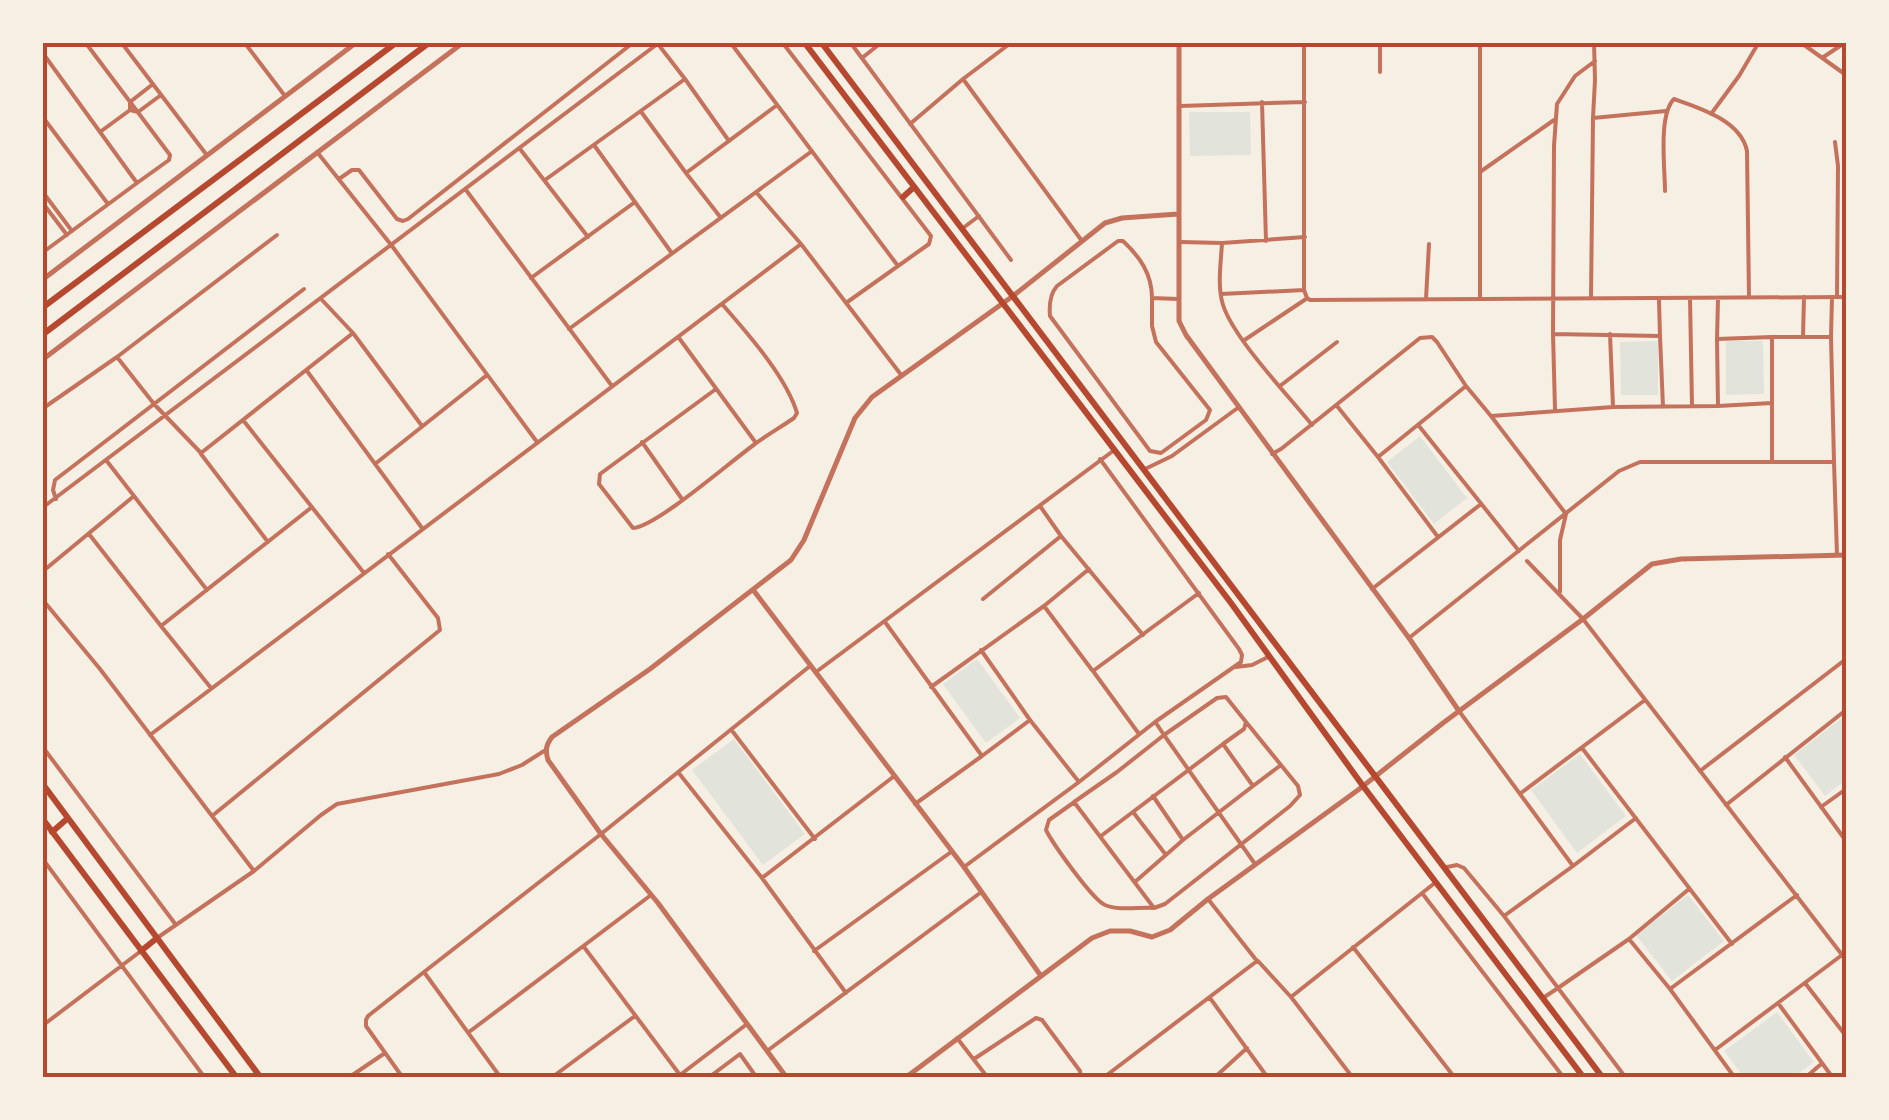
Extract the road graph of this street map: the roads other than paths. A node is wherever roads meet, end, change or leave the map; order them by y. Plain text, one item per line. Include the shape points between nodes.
1 (85, 42) edge
2 (121, 42) edge
3 (244, 42) edge
4 (357, 42) edge
5 (397, 42) edge
6 (430, 42) edge
7 (464, 42) edge
8 (634, 42) edge
9 (730, 42) edge
10 (782, 42) edge
11 (804, 42) edge
12 (821, 42) edge
13 (850, 42) edge
14 (882, 42) edge
15 (1179, 42) edge
16 (1304, 42) edge
17 (1380, 42) edge
18 (1480, 42) edge
19 (1594, 42) edge
20 (1760, 42) edge
21 (1800, 42) edge
22 (1846, 42) edge
23 (659, 43) edge
24 (1011, 43) edge
25 (42, 52) edge
26 (862, 58) junction
27 (1822, 58) junction
28 (1595, 61) junction
29 (1380, 72) dead end
30 (1846, 76) edge
31 (963, 78) junction
32 (685, 79) junction
33 (153, 84) junction
34 (161, 95) junction
35 (285, 96) junction
36 (130, 102) junction
37 (1262, 102) junction
38 (1305, 102) junction
39 (777, 105) junction
40 (1180, 106) junction
41 (130, 110) junction
42 (640, 111) junction
43 (1666, 111) junction
44 (138, 112) junction
45 (1711, 114) junction
46 (42, 116) edge
47 (1593, 118) junction
48 (1556, 120) junction
49 (910, 124) junction
50 (100, 132) junction
51 (729, 141) junction
52 (1835, 142) dead end
53 (594, 145) junction
54 (520, 149) junction
55 (812, 151) junction
56 (317, 152) junction
57 (206, 154) junction
58 (1480, 172) junction
59 (686, 173) junction
60 (339, 179) junction
61 (544, 180) junction
62 (137, 183) junction
63 (914, 187) junction
64 (466, 190) junction
65 (1665, 191) dead end
66 (756, 192) junction
67 (43, 196) edge
68 (903, 197) junction
69 (635, 202) junction
70 (108, 204) junction
71 (1178, 214) junction
72 (979, 216) junction
73 (721, 218) junction
74 (962, 230) junction
75 (70, 233) junction
76 (277, 235) dead end
77 (588, 237) junction
78 (1305, 237) junction
79 (1082, 241) junction
80 (1266, 241) junction
81 (1180, 242) junction
82 (1222, 242) junction
83 (801, 244) junction
84 (1429, 244) dead end
85 (392, 246) junction
86 (42, 253) edge
87 (672, 254) junction
88 (1012, 260) dead end
89 (898, 266) junction
90 (531, 278) junction
91 (42, 280) edge
92 (304, 289) dead end
93 (1304, 290) junction
94 (1221, 294) junction
95 (1012, 296) junction
96 (1804, 297) junction
97 (1834, 297) junction
98 (1846, 297) edge
99 (1152, 298) junction
100 (1178, 298) junction
101 (1307, 298) junction
102 (1552, 298) junction
103 (1591, 298) junction
104 (1659, 298) junction
105 (1690, 298) junction
106 (1718, 298) junction
107 (1750, 298) junction
108 (322, 299) junction
109 (1480, 299) junction
110 (1426, 300) junction
111 (846, 303) junction
112 (1002, 303) junction
113 (722, 304) junction
114 (42, 308) edge
115 (569, 329) junction
116 (353, 333) junction
117 (1553, 334) junction
118 (1610, 334) junction
119 (42, 335) edge
120 (678, 336) junction
121 (1660, 336) junction
122 (1772, 336) junction
123 (1803, 337) junction
124 (1831, 337) junction
125 (1718, 340) junction
126 (1244, 341) junction
127 (1336, 342) dead end
128 (117, 357) junction
129 (42, 360) edge
130 (307, 371) junction
131 (488, 375) junction
132 (902, 376) junction
133 (612, 386) junction
134 (1280, 386) junction
135 (1466, 386) junction
136 (716, 388) junction
137 (1772, 403) junction
138 (154, 404) junction
139 (1336, 406) junction
140 (1692, 406) junction
141 (1718, 406) junction
142 (1239, 407) junction
143 (1613, 407) junction
144 (1663, 407) junction
145 (42, 409) edge
146 (1554, 410) junction
147 (167, 416) junction
148 (1491, 416) junction
149 (243, 420) junction
150 (1312, 425) junction
151 (422, 426) junction
152 (1418, 426) junction
153 (537, 442) junction
154 (641, 442) junction
155 (756, 444) junction
156 (1113, 450) junction
157 (201, 453) junction
158 (1272, 454) junction
159 (1378, 457) junction
160 (1100, 459) junction
161 (106, 460) junction
162 (1772, 462) junction
163 (1834, 462) junction
164 (375, 464) junction
165 (1145, 469) junction
166 (134, 496) junction
167 (56, 498) junction
168 (682, 499) junction
169 (1481, 504) junction
170 (1039, 505) junction
171 (312, 507) junction
172 (42, 508) edge
173 (1566, 514) junction
174 (422, 528) junction
175 (89, 534) junction
176 (1061, 536) junction
177 (1438, 537) junction
178 (268, 542) junction
179 (1519, 552) junction
180 (388, 554) junction
181 (1836, 555) junction
182 (1846, 555) edge
183 (1528, 561) dead end
184 (1089, 569) junction
185 (42, 572) edge
186 (364, 573) junction
187 (1372, 589) junction
188 (207, 590) junction
189 (754, 590) junction
190 (1199, 592) junction
191 (1560, 592) junction
192 (983, 599) dead end
193 (42, 600) edge
194 (1044, 606) junction
195 (1583, 619) junction
196 (884, 622) junction
197 (161, 626) junction
198 (1143, 635) junction
199 (1409, 638) junction
200 (981, 650) junction
201 (1268, 657) junction
202 (1846, 660) edge
203 (810, 666) junction
204 (1236, 667) junction
205 (1093, 671) junction
206 (815, 673) junction
207 (930, 687) junction
208 (211, 688) junction
209 (1644, 700) junction
210 (1846, 710) edge
211 (1459, 711) junction
212 (1030, 720) junction
213 (1155, 722) junction
214 (1246, 722) junction
215 (732, 730) junction
216 (150, 734) junction
217 (1138, 734) junction
218 (1164, 736) junction
219 (1223, 744) junction
220 (42, 746) edge
221 (1582, 748) junction
222 (545, 750) junction
223 (982, 756) junction
224 (1785, 757) junction
225 (1281, 765) junction
226 (1187, 770) junction
227 (1700, 770) junction
228 (678, 772) junction
229 (894, 776) junction
230 (1375, 776) junction
231 (1080, 782) junction
232 (42, 784) edge
233 (1253, 786) junction
234 (1363, 786) junction
235 (1846, 788) edge
236 (1521, 794) junction
237 (1153, 796) junction
238 (1074, 802) junction
239 (916, 804) junction
240 (1726, 805) junction
241 (1822, 807) junction
242 (1133, 812) junction
243 (1218, 814) junction
244 (212, 816) junction
245 (42, 818) edge
246 (68, 818) junction
247 (1636, 818) junction
248 (52, 832) junction
249 (601, 834) junction
250 (1100, 836) junction
251 (42, 838) edge
252 (815, 839) junction
253 (1183, 840) junction
254 (1846, 841) edge
255 (1240, 846) junction
256 (951, 852) junction
257 (1166, 855) junction
258 (42, 858) edge
259 (1256, 865) junction
260 (1573, 866) junction
261 (964, 867) junction
262 (1444, 868) junction
263 (254, 871) junction
264 (762, 878) junction
265 (1134, 882) junction
266 (1436, 882) junction
267 (1689, 889) junction
268 (982, 892) junction
269 (1422, 892) junction
270 (1798, 894) junction
271 (652, 895) junction
272 (1208, 899) junction
273 (1154, 908) junction
274 (1504, 916) junction
275 (176, 925) junction
276 (157, 938) junction
277 (1629, 940) junction
278 (1732, 944) junction
279 (584, 947) junction
280 (1353, 947) junction
281 (141, 951) junction
282 (814, 952) junction
283 (1844, 958) edge
284 (1257, 961) junction
285 (124, 966) junction
286 (424, 972) junction
287 (1041, 976) junction
288 (1805, 983) junction
289 (1558, 988) junction
290 (1670, 989) junction
291 (846, 993) junction
292 (1290, 997) junction
293 (1210, 998) junction
294 (1543, 998) junction
295 (1778, 1003) junction
296 (635, 1016) junction
297 (747, 1024) junction
298 (42, 1026) edge
299 (469, 1032) junction
300 (1846, 1036) edge
301 (958, 1038) junction
302 (1246, 1048) junction
303 (1715, 1050) junction
304 (767, 1051) junction
305 (385, 1053) junction
306 (974, 1059) junction
307 (1822, 1064) junction
308 (678, 1076) edge
309 (206, 1078) edge
310 (237, 1078) edge
311 (261, 1078) edge
312 (348, 1078) edge
313 (403, 1078) edge
314 (501, 1078) edge
315 (551, 1078) edge
316 (708, 1078) edge
317 (757, 1078) edge
318 (787, 1078) edge
319 (905, 1078) edge
320 (988, 1078) edge
321 (1081, 1078) edge
322 (1103, 1078) edge
323 (1214, 1078) edge
324 (1268, 1078) edge
325 (1353, 1078) edge
326 (1455, 1078) edge
327 (1564, 1078) edge
328 (1584, 1078) edge
329 (1603, 1078) edge
330 (1626, 1078) edge
331 (1735, 1078) edge
332 (1804, 1078) edge
333 (1832, 1078) edge

1 - 36 street
2 - 33 street
3 - 35 street
4 - 35 street
5 - 114 main road
6 - 119 main road
7 - 56 street
8 - 60 street via 408,219 397,220 359,170
9 - 39 street
10 - 68 street
11 - 63 main road
12 - 74 main road
13 - 26 street
14 - 26 street
15 - 40 street
16 - 38 street
17 - 29 street
18 - 58 street
19 - 28 street
20 - 45 street
21 - 27 street
22 - 27 street
23 - 32 street
23 - 54 street
24 - 31 street
25 - 50 street
26 - 49 street
27 - 30 street
28 - 47 street
28 - 48 street via 1565,88
31 - 49 street
31 - 79 street
32 - 42 street
32 - 51 street
33 - 34 street
33 - 36 street
34 - 44 street
34 - 57 street
35 - 57 street
36 - 41 street
36 - 44 street
37 - 38 street
37 - 40 street
37 - 80 street
38 - 78 street
39 - 51 street
39 - 55 street
40 - 71 street
41 - 44 street
41 - 50 street
42 - 53 street
42 - 59 street
43 - 45 street via 1674,99
43 - 47 street
43 - 65 street
44 - 62 street via 170,157
45 - 107 street via 1745,142
46 - 70 street
47 - 103 street
48 - 58 street
48 - 102 street
49 - 72 street
50 - 62 street
51 - 59 street
52 - 97 street
53 - 61 street
53 - 69 street
54 - 61 street
54 - 64 street
55 - 66 street
55 - 89 street
56 - 60 street
56 - 129 street
57 - 91 street
58 - 109 street
59 - 73 street
60 - 85 street
61 - 77 street
62 - 70 street
63 - 68 main road
63 - 112 main road
64 - 85 street
64 - 90 street
66 - 73 street
66 - 83 street
67 - 75 street
68 - 89 street via 932,236
69 - 77 street
69 - 87 street
70 - 75 street
71 - 79 street via 1122,218
71 - 81 street
72 - 74 street
72 - 88 street
73 - 87 street
74 - 95 main road
75 - 86 street
76 - 128 street
77 - 90 street
78 - 80 street
78 - 93 street
79 - 95 street
80 - 82 street
81 - 82 street
81 - 100 street
82 - 94 street
83 - 111 street
83 - 113 street
84 - 110 street
85 - 108 street
85 - 131 street
87 - 115 street
89 - 111 street
90 - 115 street
92 - 138 street
93 - 94 street
93 - 101 street
94 - 126 street
95 - 112 street
95 - 165 main road
96 - 97 street
96 - 107 street
96 - 123 street
97 - 98 street
97 - 124 street
99 - 99 street via 1143,264 1118,241 1057,286 1050,316 1150,451 1162,453 1210,410 1156,342
99 - 100 street
100 - 142 street via 1186,335
101 - 110 street
101 - 126 street
102 - 103 street
102 - 109 street
102 - 117 street
103 - 104 street
104 - 105 street
104 - 121 street
105 - 106 street
105 - 140 street
106 - 107 street
106 - 125 street
108 - 116 street
108 - 147 street
109 - 110 street
111 - 132 street
112 - 132 street
112 - 156 main road
113 - 120 street
113 - 155 street via 769,362 797,413
115 - 133 street
116 - 130 street
116 - 151 street
117 - 118 street
117 - 146 street
118 - 121 street
118 - 143 street
120 - 133 street
120 - 136 street
121 - 144 street
122 - 123 street
122 - 125 street
122 - 137 street
123 - 124 street
124 - 163 street
125 - 141 street
126 - 134 street
127 - 134 street
128 - 138 street
128 - 145 street
130 - 149 street
130 - 164 street
131 - 151 street
131 - 153 street
132 - 189 street via 855,418 799,552
133 - 153 street
134 - 150 street
135 - 139 street via 1437,342 1426,337
135 - 148 street
135 - 152 street
136 - 154 street
136 - 155 street
137 - 141 street
137 - 162 street
138 - 147 street
138 - 167 street via 55,480
139 - 150 street
139 - 159 street
140 - 141 street
140 - 144 street
142 - 158 street
142 - 165 street
143 - 144 street
143 - 146 street
146 - 148 street
147 - 157 street
147 - 161 street
148 - 173 street
149 - 157 street
149 - 171 street
150 - 158 street
151 - 164 street
152 - 159 street
152 - 169 street
153 - 174 street
154 - 168 street
154 - 168 street via 600,474 599,484 633,528
155 - 168 street
156 - 160 street
156 - 201 main road
157 - 178 street
158 - 187 street
159 - 177 street
160 - 170 street
160 - 190 street
161 - 166 street
161 - 167 street
162 - 163 street
162 - 173 street via 1640,462
163 - 181 street
164 - 174 street
165 - 230 main road
166 - 175 street
166 - 188 street
167 - 172 street
169 - 177 street
169 - 179 street
170 - 176 street
170 - 196 street
171 - 178 street
171 - 186 street
173 - 179 street
173 - 191 street
174 - 180 street
175 - 185 street
175 - 197 street
176 - 184 street
176 - 192 street
177 - 187 street
178 - 188 street
179 - 199 street
180 - 186 street
180 - 244 street via 438,618 440,630
181 - 182 street
181 - 195 street via 1663,560
183 - 191 street
184 - 194 street
184 - 198 street
186 - 208 street
187 - 199 street
188 - 197 street
189 - 203 street
189 - 222 street via 552,737
190 - 198 street
190 - 204 street via 1242,655
191 - 195 street
193 - 216 street
194 - 200 street
194 - 205 street
195 - 209 street
195 - 211 street
196 - 206 street
196 - 207 street
197 - 208 street
198 - 205 street
199 - 211 street
200 - 207 street
200 - 212 street
201 - 204 street
201 - 234 main road
202 - 227 street
203 - 206 street
203 - 215 street
204 - 213 street
205 - 217 street
206 - 229 street
207 - 223 street
208 - 216 street
209 - 221 street
209 - 227 street
210 - 224 street
211 - 230 street
211 - 236 street
212 - 223 street
212 - 231 street
213 - 217 street
213 - 218 street
214 - 218 street via 1221,696
214 - 219 street
214 - 225 street
215 - 228 street
215 - 252 street
216 - 244 street
217 - 231 street
218 - 226 street
218 - 238 street
219 - 226 street
219 - 233 street
220 - 275 street
221 - 236 street
221 - 247 street
222 - 249 street
222 - 263 street via 500,774 338,804
223 - 239 street
224 - 240 street
224 - 241 street
225 - 233 street
225 - 255 street via 1298,786 1298,799
226 - 237 street
226 - 243 street
227 - 240 street
228 - 249 street
228 - 264 street
229 - 239 street
229 - 252 street
230 - 234 street
230 - 262 main road
231 - 261 street
232 - 246 main road
233 - 243 street
234 - 259 street
234 - 266 main road
235 - 241 street
236 - 260 street
237 - 242 street
237 - 253 street
238 - 250 street
238 - 273 street via 1050,820 1048,834 1100,901
239 - 256 street
240 - 270 street
241 - 254 street
242 - 250 street
242 - 257 street
243 - 253 street
243 - 255 street
244 - 263 street
245 - 248 main road
246 - 248 main road
246 - 276 main road
247 - 260 street
247 - 267 street
248 - 251 street
248 - 281 main road
249 - 271 street
249 - 286 street
250 - 265 street
252 - 264 street
253 - 257 street
255 - 259 street
255 - 273 street
256 - 261 street
256 - 282 street
257 - 265 street
258 - 285 street
259 - 272 street
260 - 274 street
261 - 268 street
262 - 274 street via 1464,868
262 - 294 main road
263 - 275 street
264 - 282 street
265 - 273 street
266 - 269 street
266 - 328 main road
267 - 277 street
267 - 278 street
268 - 287 street
268 - 291 street
269 - 280 street
269 - 327 street
270 - 278 street
270 - 283 street
271 - 279 street
271 - 297 street
272 - 284 street
272 - 287 street via 1162,935 1110,931
274 - 289 street
275 - 276 street
276 - 281 main road
276 - 311 main road
277 - 289 street
277 - 290 street
278 - 290 street
279 - 296 street
279 - 299 street
280 - 292 street
280 - 326 street
281 - 285 street
281 - 310 main road
282 - 291 street
283 - 288 street
284 - 292 street
284 - 293 street
285 - 298 street
285 - 309 street
286 - 299 street
286 - 305 street via 366,1020
287 - 301 street
288 - 295 street
288 - 300 street
289 - 294 street
289 - 330 street
290 - 303 street
291 - 304 street
292 - 325 street
293 - 302 street
293 - 322 street
294 - 329 main road
295 - 303 street
295 - 307 street
296 - 308 street
296 - 315 street
297 - 304 street
297 - 308 street
299 - 314 street
301 - 306 street
301 - 319 street
302 - 323 street
302 - 324 street
303 - 331 street
304 - 318 street
305 - 312 street
305 - 313 street
306 - 320 street
306 - 321 street via 1036,1018
307 - 332 street
307 - 333 street
316 - 317 street via 740,1054

